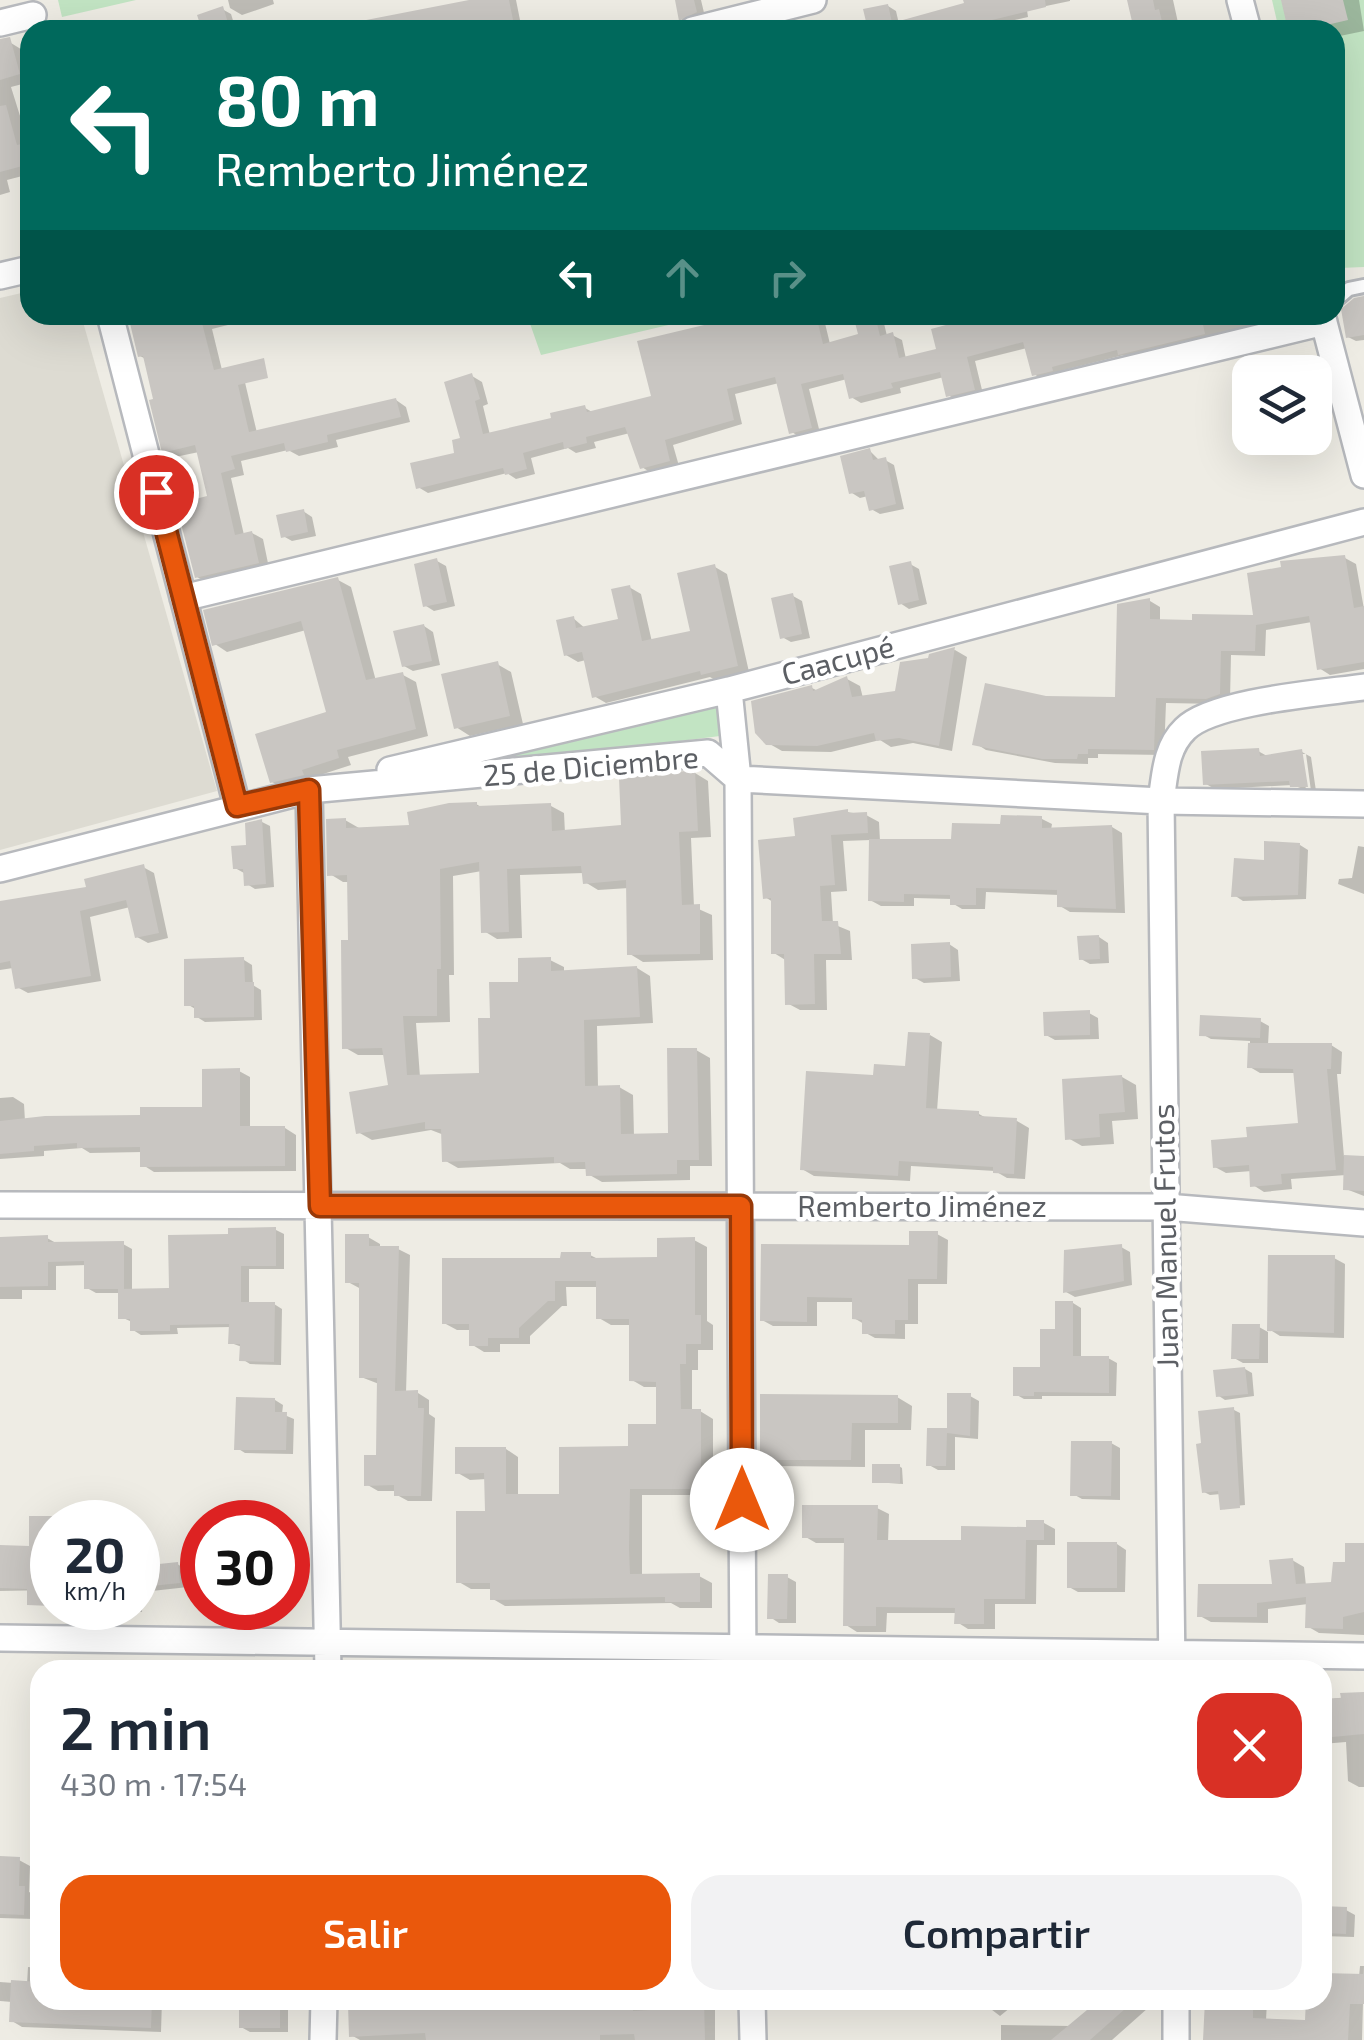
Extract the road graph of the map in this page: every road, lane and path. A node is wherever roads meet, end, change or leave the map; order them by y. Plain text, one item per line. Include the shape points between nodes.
1 (813, 0) edge
2 (33, 15) edge
3 (733, 20) edge
4 (0, 23) edge
5 (113, 325) edge
6 (1279, 325) edge
7 (1330, 325) edge
8 (1364, 475) edge
9 (1364, 522) edge
10 (183, 598) junction
11 (1364, 686) edge
12 (728, 690) junction
13 (738, 779) junction
14 (309, 790) junction
15 (1161, 801) junction
16 (1364, 804) edge
17 (237, 806) junction
18 (0, 869) edge
19 (0, 1205) edge
20 (320, 1206) junction
21 (741, 1206) junction
22 (1166, 1207) junction
23 (1364, 1223) edge
24 (0, 1638) edge
25 (328, 1642) junction
26 (1364, 1656) edge
27 (743, 1659) edge
28 (328, 1660) edge
29 (886, 1660) edge
30 (1172, 1660) edge
31 (1236, 1660) edge
32 (324, 2010) edge
33 (752, 2010) edge
34 (1176, 2010) edge
35 (323, 2040) edge
36 (752, 2040) edge
37 (1176, 2040) edge

1 - 3 street
2 - 4 street
5 - 10 street
6 - 10 street
7 - 8 street
9 - 12 street, Caacupé
10 - 17 street
11 - 15 street, Juan Manuel Frutos via 1215,711 1185,729 1168,756
12 - 13 street
12 - 14 street, Caacupé
13 - 14 street, 25 de Diciembre via 708,753
13 - 15 street, 25 de Diciembre
13 - 21 street
14 - 17 street, 25 de Diciembre
14 - 20 street
15 - 16 street, 25 de Diciembre
15 - 22 street, Juan Manuel Frutos
17 - 18 street, 25 de Diciembre
19 - 20 street, Remberto Jiménez
20 - 21 street, Remberto Jiménez
20 - 25 street
21 - 22 street, Remberto Jiménez
21 - 27 street
22 - 23 street, Remberto Jiménez
22 - 30 street, Juan Manuel Frutos
24 - 25 street
25 - 27 street
25 - 28 street
26 - 31 street
27 - 29 street
32 - 35 street
33 - 36 street
34 - 37 street

